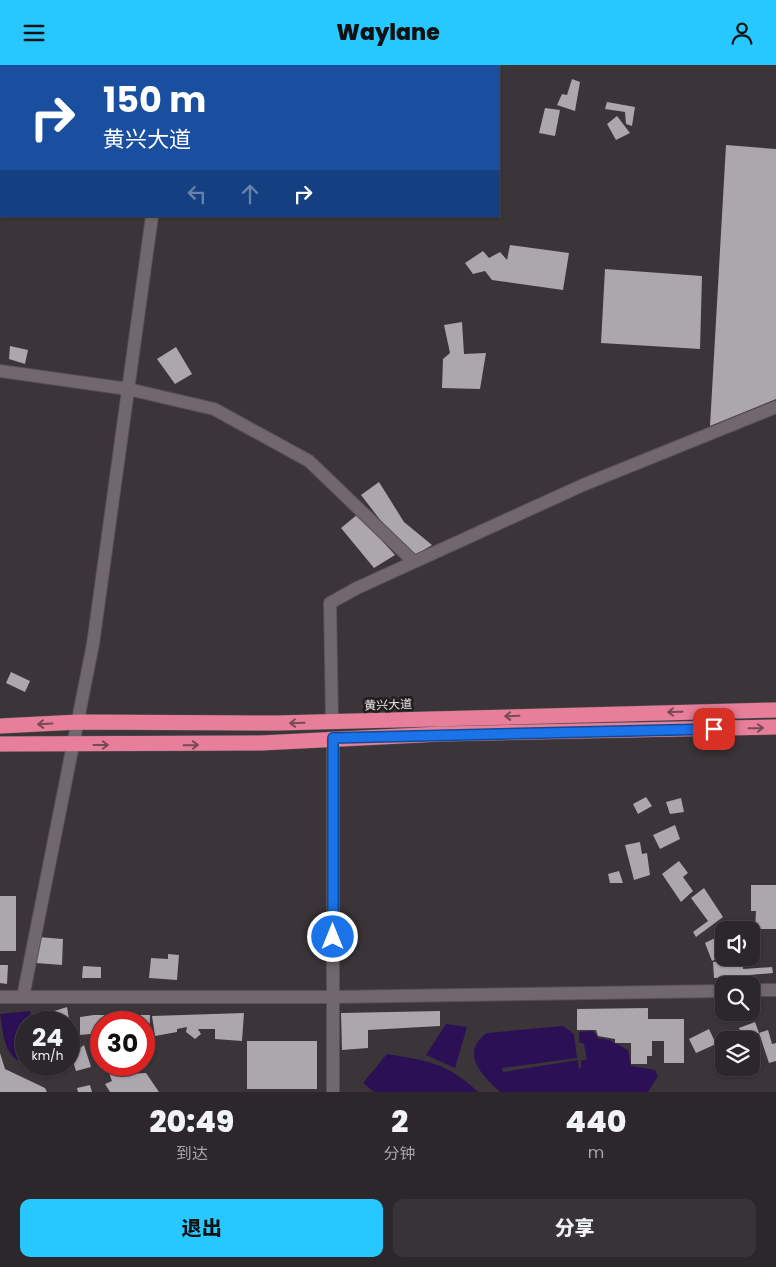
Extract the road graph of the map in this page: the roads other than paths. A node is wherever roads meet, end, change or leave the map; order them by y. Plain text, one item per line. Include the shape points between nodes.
1 (152, 217) edge
2 (0, 371) edge
3 (128, 389) junction
4 (776, 407) edge
5 (414, 562) junction
6 (776, 710) edge
7 (332, 721) junction
8 (79, 722) junction
9 (166, 723) junction
10 (0, 726) edge
11 (776, 727) edge
12 (333, 738) junction
13 (0, 744) edge
14 (74, 745) junction
15 (167, 745) junction
16 (760, 990) edge
17 (776, 990) edge
18 (715, 991) edge
19 (0, 997) edge
20 (23, 997) junction
21 (333, 997) junction
22 (333, 1092) edge

1 - 3 street
2 - 3 street
3 - 5 street via 214,409 309,461
3 - 8 street
4 - 5 street via 583,485
5 - 7 street via 357,587 330,603
6 -> 7 highway, 黄兴大道
7 -> 9 highway, 黄兴大道
8 - 9 highway, 黄兴大道
8 -> 10 highway, 黄兴大道
8 - 14 street
9 - 15 highway via 158,727 155,734 158,742
12 -> 11 highway
15 -> 12 highway
12 - 21 street
13 - 14 highway
14 -> 15 highway
14 - 20 street
16 - 17 street
18 - 21 street
19 - 20 street
20 - 21 street
21 - 22 street

